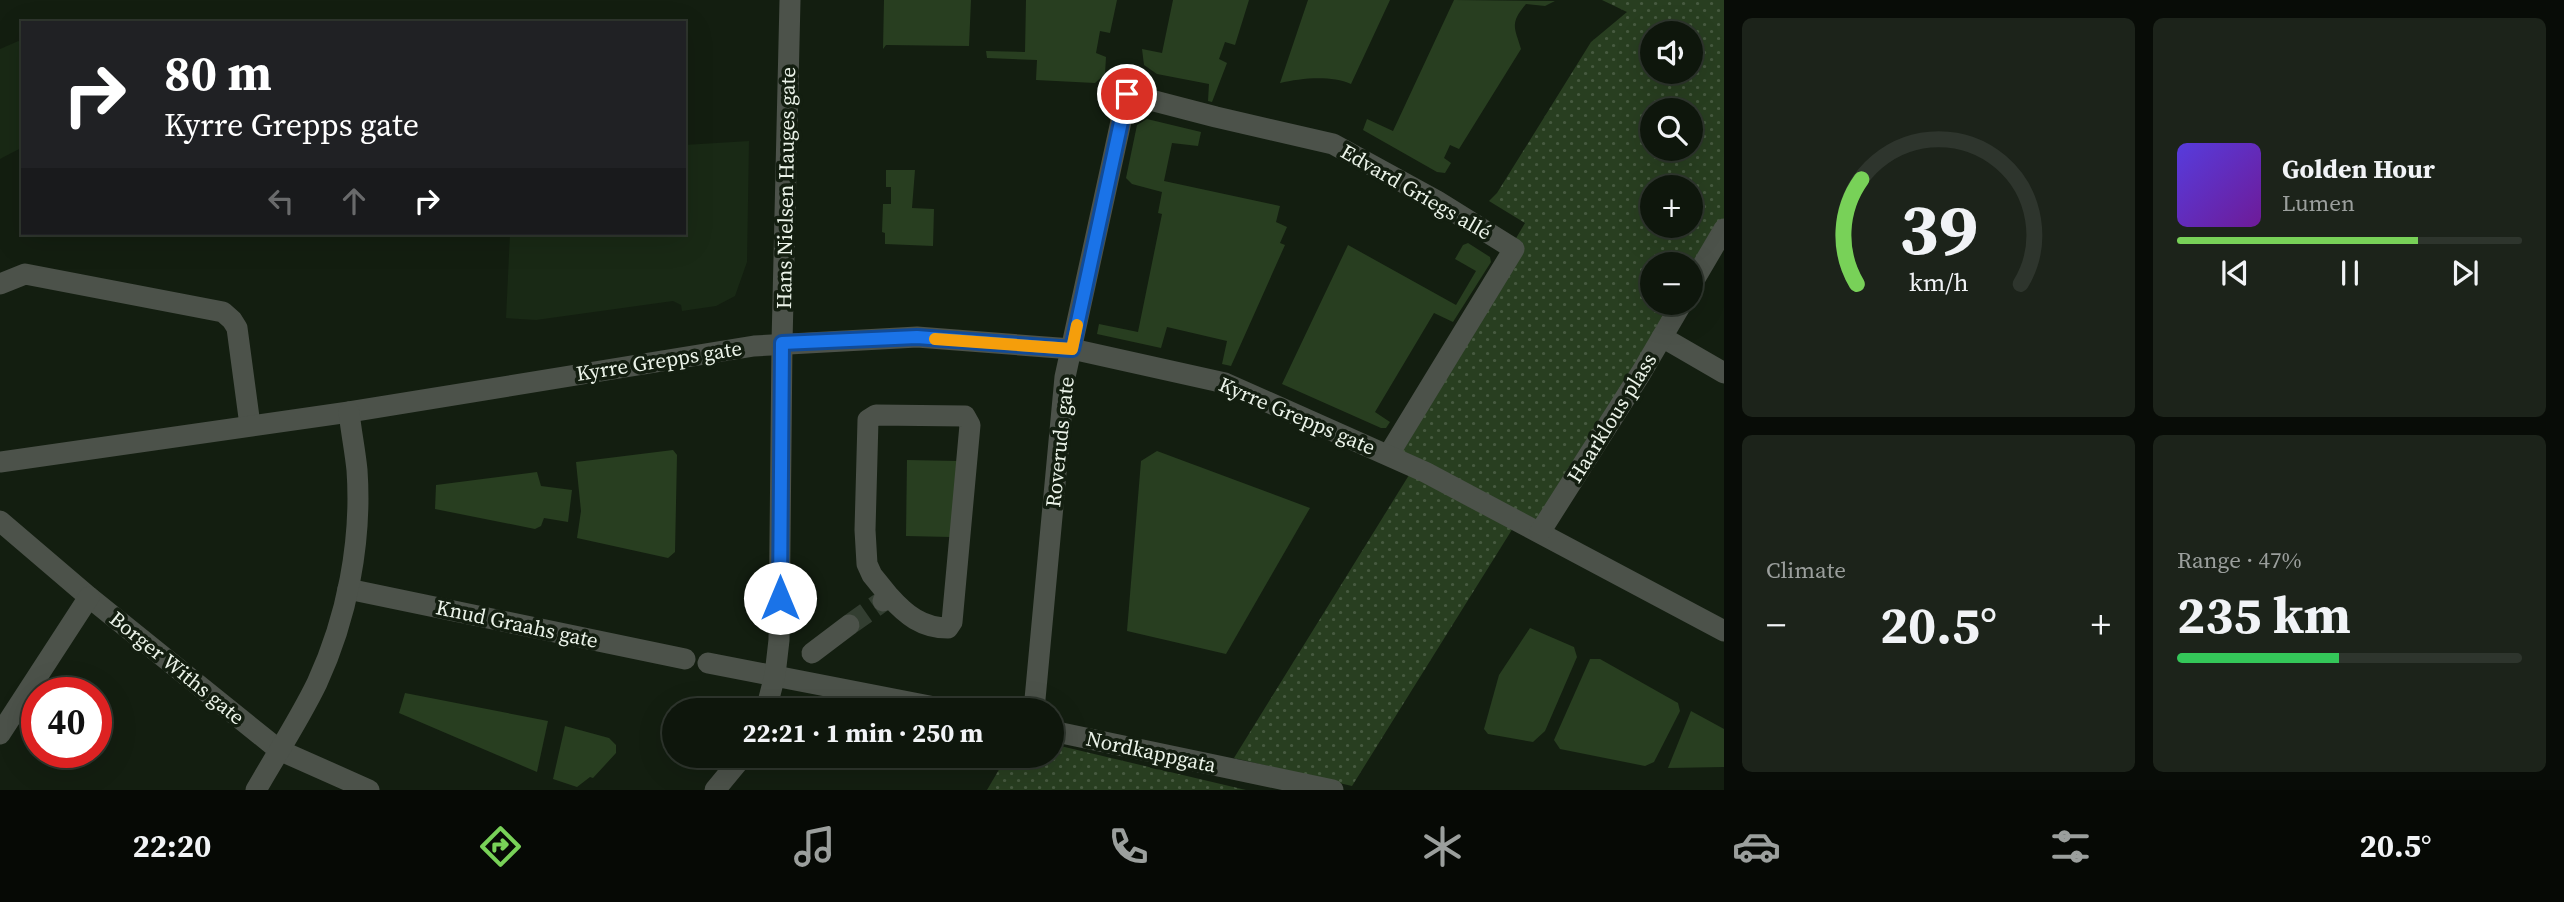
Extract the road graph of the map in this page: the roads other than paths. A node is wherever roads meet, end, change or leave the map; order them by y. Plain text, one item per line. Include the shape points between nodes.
1 (790, 0) edge
2 (1119, 92) joint
3 (1724, 229) edge
4 (1703, 265) edge
5 (0, 284) edge
6 (1675, 315) edge
7 (1662, 337) junction
8 (782, 343) junction
9 (1072, 349) junction
10 (1724, 373) edge
11 (349, 412) junction
12 (250, 425) junction
13 (1389, 454) junction
14 (0, 462) edge
15 (0, 521) edge
16 (1539, 532) junction
17 (348, 589) junction
18 (89, 597) junction
19 (886, 599) joint
20 (849, 625) tunnel mouth
21 (1724, 631) edge
22 (812, 653) dead end
23 (685, 659) dead end
24 (708, 663) dead end
25 (775, 675) junction
26 (769, 698) edge
27 (890, 698) edge
28 (1035, 698) edge
29 (0, 734) edge
30 (1064, 734) edge
31 (279, 750) junction
32 (733, 768) edge
33 (256, 790) edge
34 (369, 790) edge
35 (715, 790) edge
36 (1333, 790) edge

1 - 8 street, Hans Nielsen Hauges gate
2 - 9 street, Roveruds gate
2 - 13 street, Edvard Griegs allé via 1333,144 1514,249
3 - 4 street
5 - 12 street via 25,274 223,312 237,328
6 - 7 street, Haarklous plass
7 - 10 street
7 - 16 street, Haarklous plass
8 - 9 street, Kyrre Grepps gate via 917,337
8 - 11 street, Kyrre Grepps gate
8 - 25 street, Hans Nielsen Hauges gate
9 - 13 street, Kyrre Grepps gate via 1225,383
9 - 28 street, Roveruds gate via 1065,377
11 - 12 street, Kyrre Grepps gate
11 - 17 street via 357,530
12 - 14 street, Kyrre Grepps gate
13 - 16 street, Kyrre Grepps gate
15 - 18 street, Borger Withs gate
16 - 21 street, Kyrre Grepps gate
17 - 23 street, Knud Graahs gate
17 - 31 street via 317,684
18 - 29 street
18 - 31 street, Borger Withs gate
19 - 19 street via 867,564 868,420 876,415 965,416 970,425 952,622 948,628 923,625
20 - 22 street
24 - 25 street
25 - 26 street, Hans Nielsen Hauges gate
25 - 27 street
30 - 36 street, Nordkappgata
31 - 33 street
31 - 34 street, Borger Withs gate
32 - 35 street

